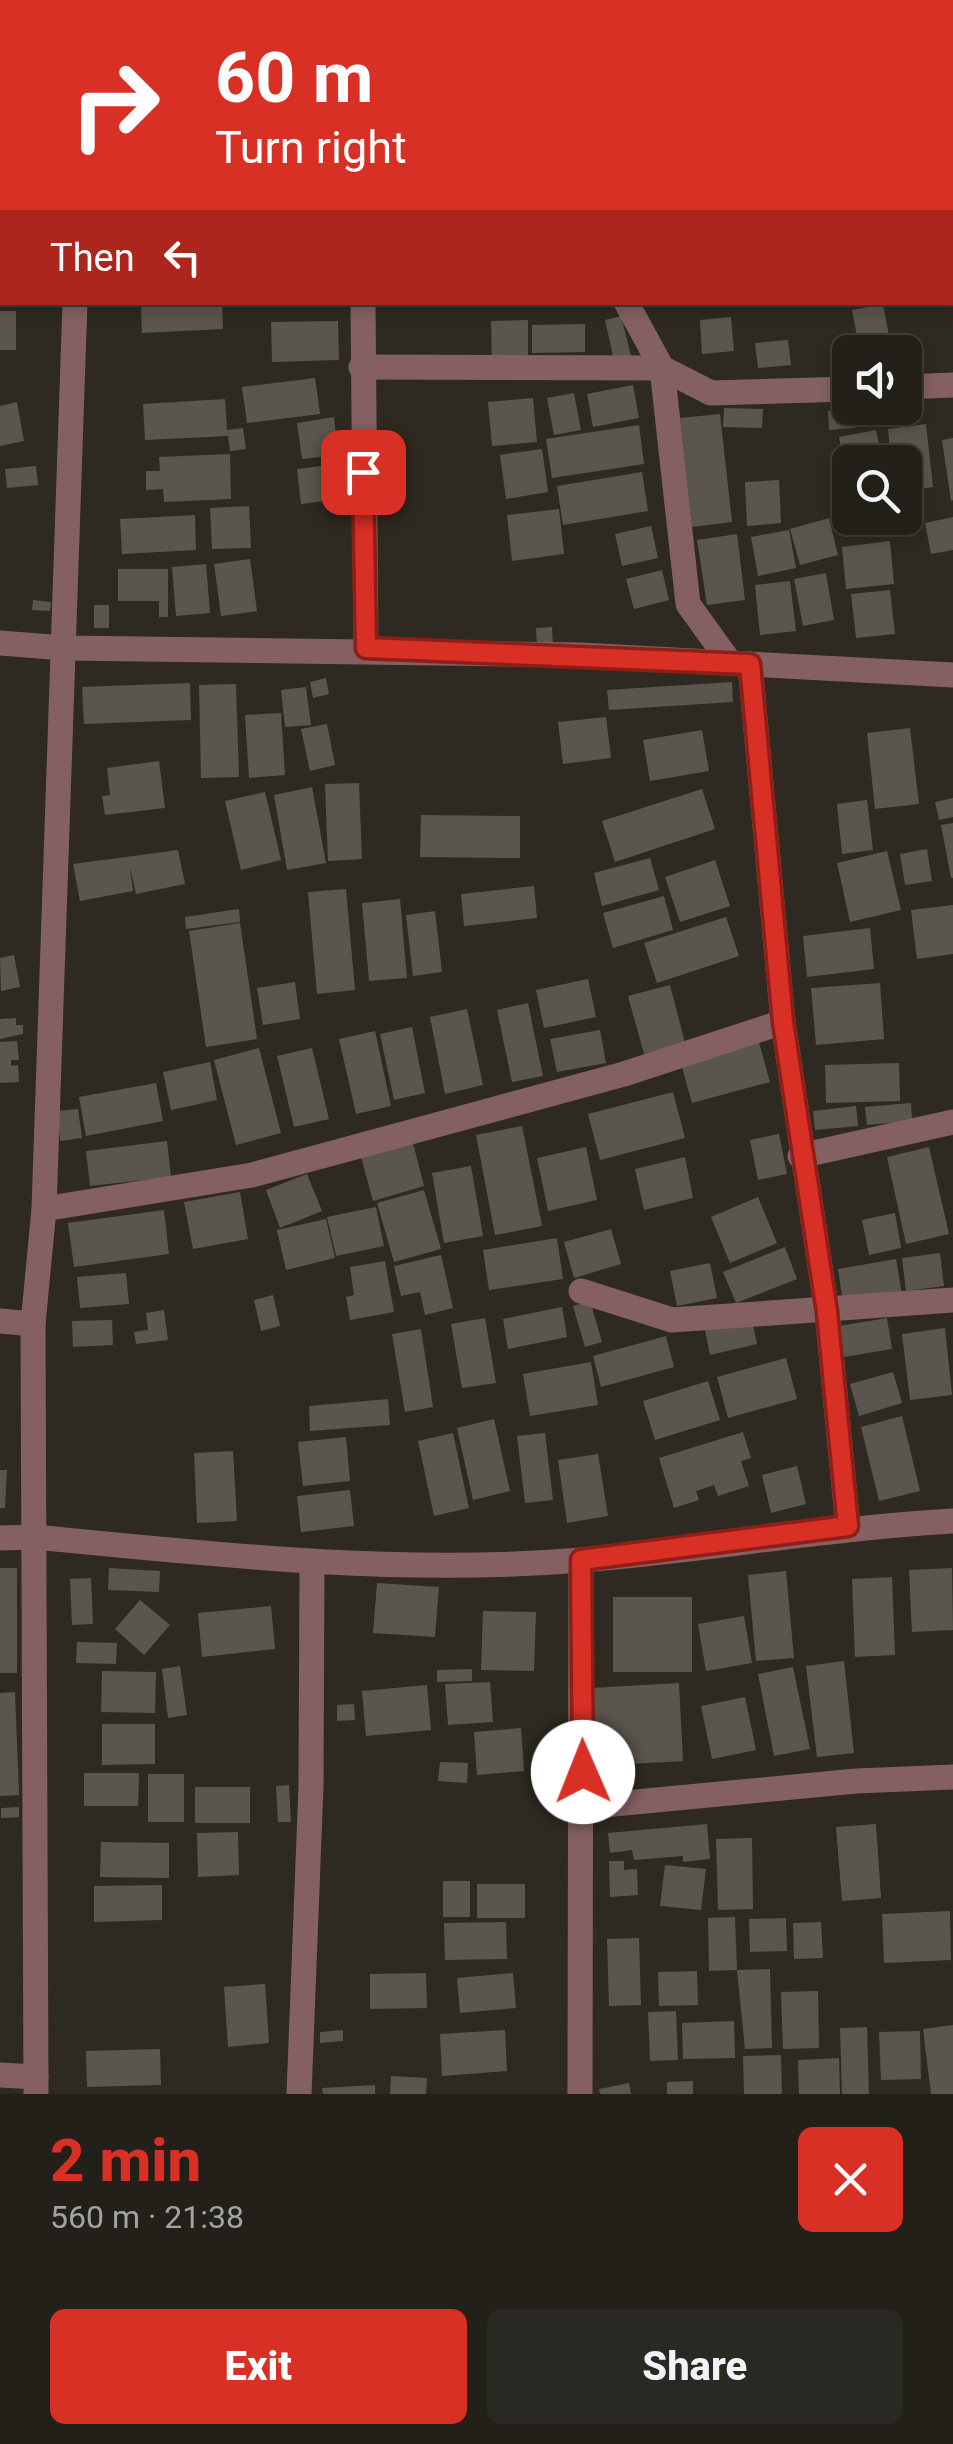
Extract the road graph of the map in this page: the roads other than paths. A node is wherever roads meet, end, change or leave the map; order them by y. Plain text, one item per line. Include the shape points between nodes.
1 (76, 305) edge
2 (364, 305) edge
3 (628, 305) edge
4 (361, 367) junction
5 (662, 368) junction
6 (953, 385) edge
7 (922, 386) edge
8 (832, 390) edge
9 (0, 642) edge
10 (64, 648) junction
11 (366, 648) junction
12 (739, 662) junction
13 (953, 675) edge
14 (783, 1022) junction
15 (953, 1122) edge
16 (800, 1156) junction
17 (44, 1209) junction
18 (581, 1292) dead end
19 (953, 1300) edge
20 (827, 1312) junction
21 (0, 1322) edge
22 (34, 1324) junction
23 (953, 1521) edge
24 (848, 1526) junction
25 (35, 1537) junction
26 (0, 1538) edge
27 (581, 1560) junction
28 (312, 1564) junction
29 (953, 1777) edge
30 (583, 1807) junction
31 (0, 2075) edge
32 (36, 2086) edge
33 (299, 2094) edge
34 (580, 2094) edge

1 - 10 street
2 - 4 street
3 - 5 street
4 - 5 street
4 - 11 street
5 - 8 street via 711,393
5 - 12 street via 688,604
6 - 7 street
9 - 10 street
10 - 11 street
10 - 17 street
11 - 12 street
12 - 13 street
12 - 14 street
14 - 16 street
14 - 17 street via 624,1074 252,1175
15 - 16 street
16 - 20 street
17 - 22 street
18 - 20 street via 672,1320
19 - 20 street
20 - 24 street
21 - 22 street
22 - 25 street
23 - 24 street
24 - 27 street
25 - 26 street
25 - 28 street
25 - 32 street
27 - 28 street
27 - 30 street
28 - 33 street
29 - 30 street
30 - 34 street
31 - 32 street

